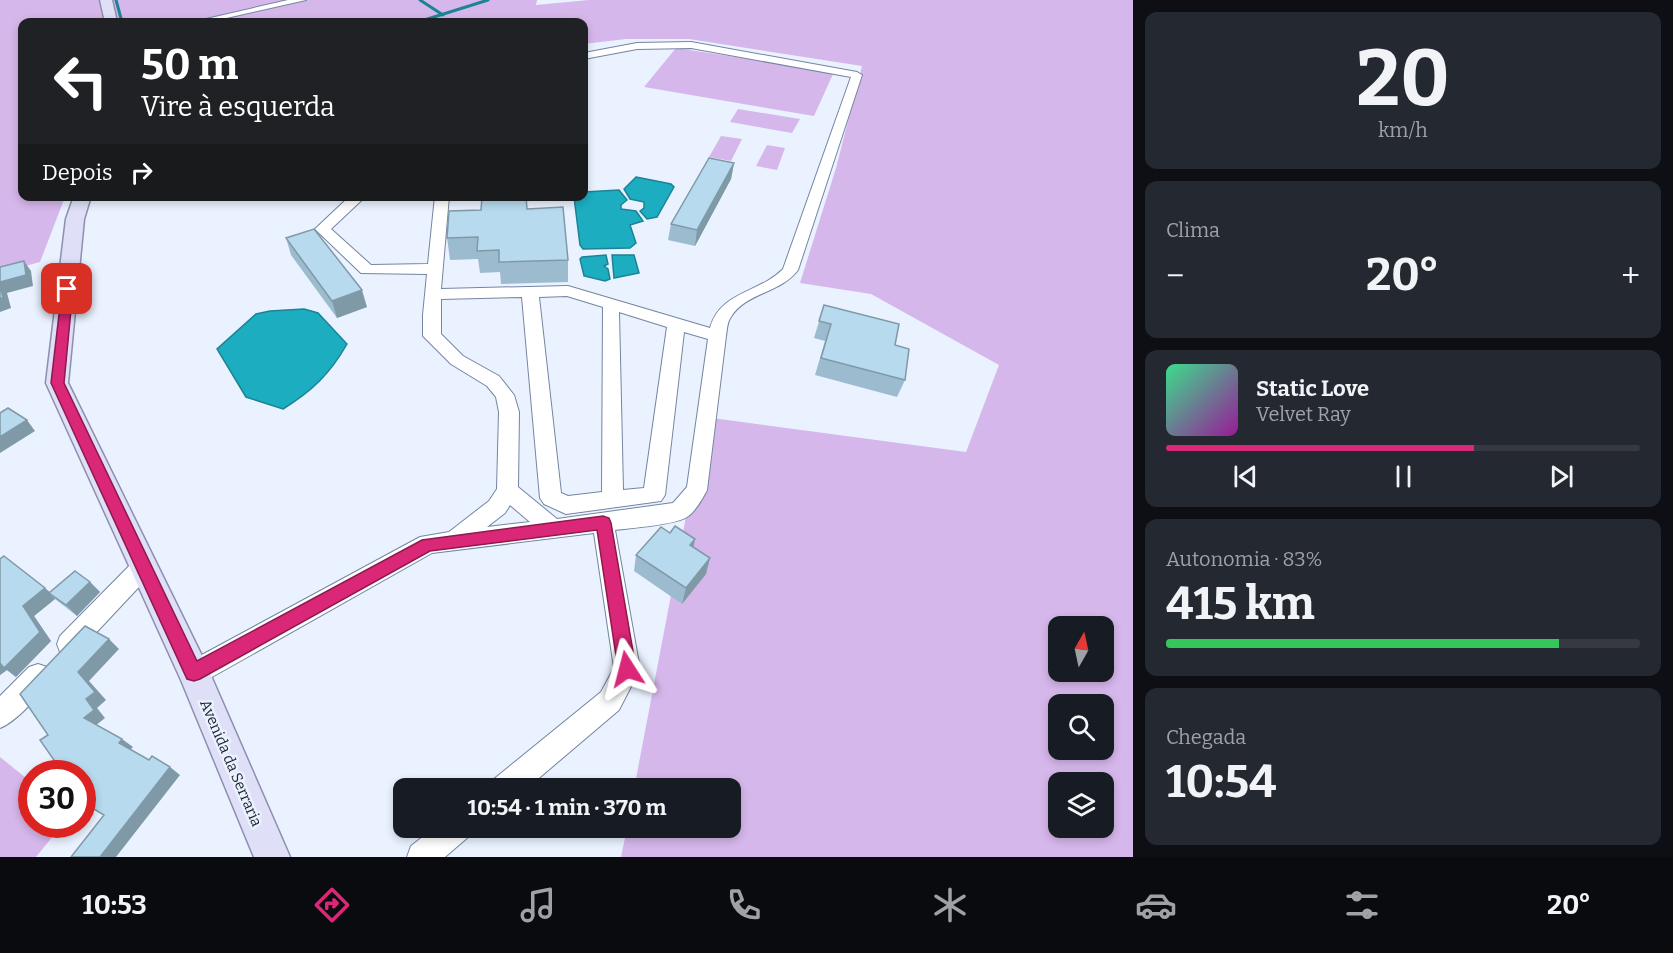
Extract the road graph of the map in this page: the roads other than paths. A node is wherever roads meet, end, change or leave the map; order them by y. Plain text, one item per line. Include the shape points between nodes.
1 (106, 0) edge
2 (302, 0) edge
3 (110, 18) edge
4 (217, 18) edge
5 (588, 55) edge
6 (81, 201) edge
7 (353, 201) edge
8 (442, 201) edge
9 (435, 269) junction
10 (531, 291) junction
11 (433, 294) junction
12 (611, 305) junction
13 (676, 324) junction
14 (717, 336) junction
15 (507, 490) junction
16 (608, 511) junction
17 (553, 529) junction
18 (454, 541) junction
19 (144, 566) junction
20 (194, 673) junction
21 (0, 715) edge
22 (517, 778) edge
23 (445, 838) edge
24 (272, 857) edge
25 (422, 857) edge

1 - 3 main road
2 - 4 street
5 - 14 street via 637,46 691,45 857,75 790,270 783,279 740,298 723,315
6 - 19 main road, Avenida da Serraria via 75,219 57,383
7 - 9 street via 322,229 367,270
8 - 9 street
9 - 11 street
10 - 11 street
10 - 12 street via 568,291
10 - 16 street via 551,498
11 - 15 street via 432,336 457,360 493,381 505,395 509,412
12 - 13 street
12 - 16 street
13 - 14 street
13 - 16 street via 654,495
14 - 16 street via 697,490 680,511
15 - 17 street
15 - 18 street via 497,507
16 - 17 street
16 - 22 street via 627,669 610,701
17 - 18 street
18 - 20 street via 428,544
19 - 20 main road, Avenida da Serraria
19 - 21 street
20 - 24 main road, Avenida da Serraria
23 - 25 street

